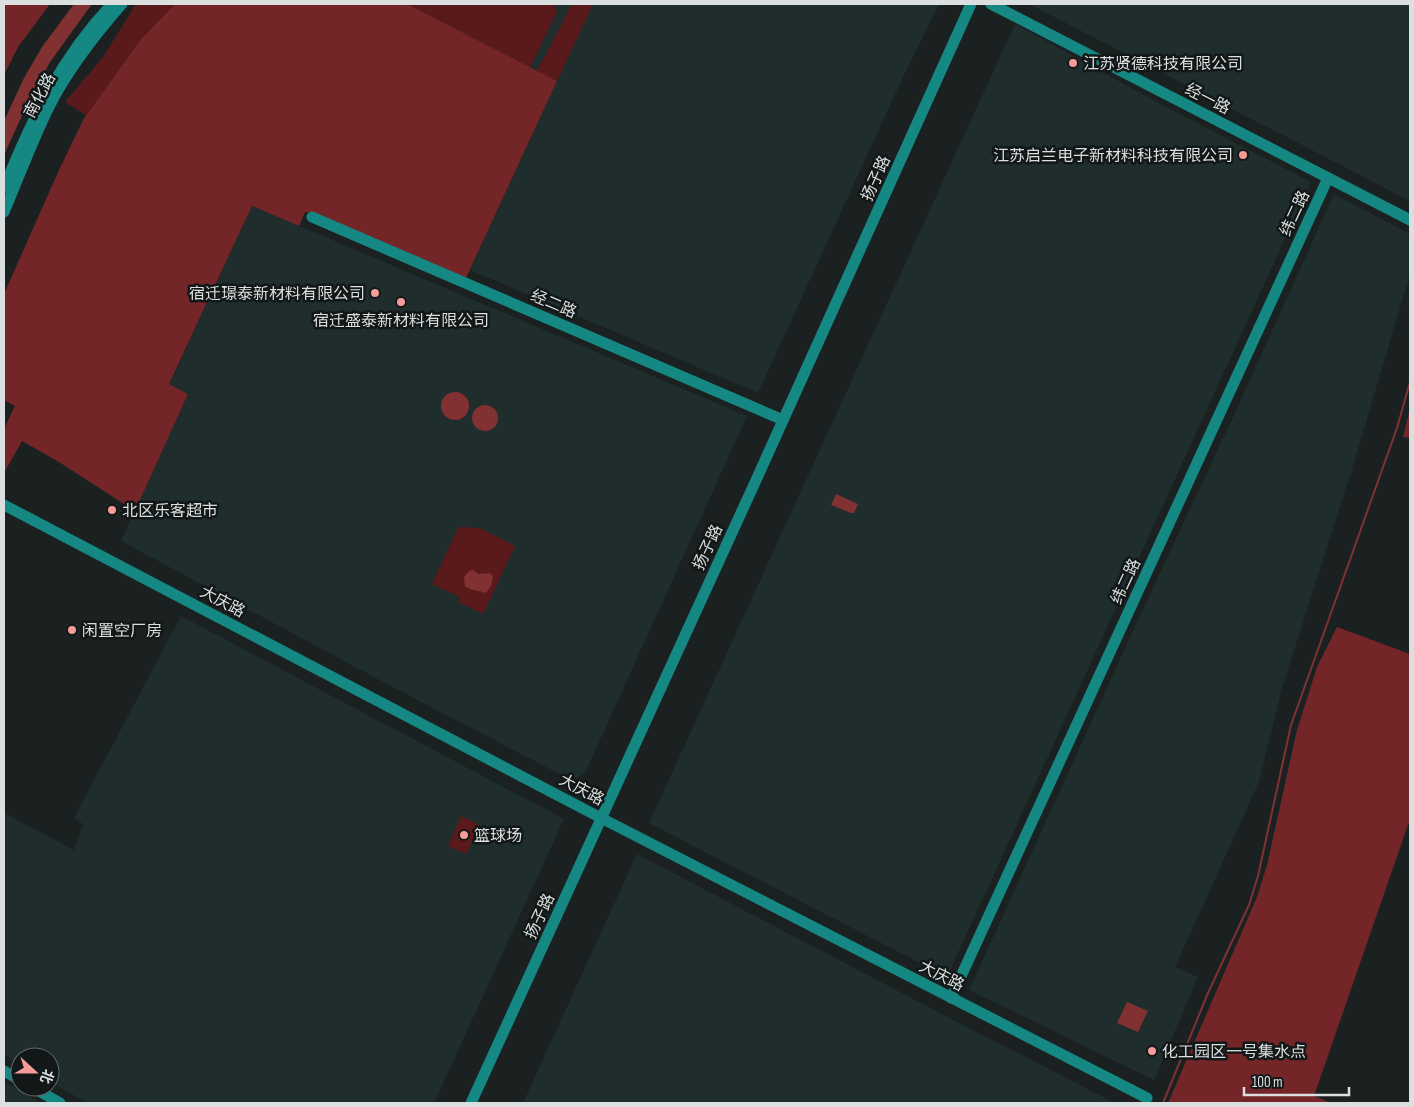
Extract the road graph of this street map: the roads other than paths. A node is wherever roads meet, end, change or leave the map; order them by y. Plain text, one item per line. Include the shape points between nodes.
1 (112, 4) edge
2 (122, 4) edge
3 (971, 4) edge
4 (991, 4) edge
5 (1328, 178) junction
6 (4, 188) edge
7 (4, 212) edge
8 (312, 217) dead end
9 (1410, 220) edge
10 (783, 420) junction
11 (4, 505) edge
12 (601, 818) junction
13 (951, 998) junction
14 (1147, 1098) dead end
15 (471, 1103) edge

1 - 6 street, 南化路 via 60,71 38,111
2 - 7 street, 南化路 via 68,74 50,106
3 - 10 street, 扬子路
4 - 5 street, 经一路
5 - 9 street, 经一路
5 - 13 street, 纬二路
8 - 10 street, 经二路
10 - 12 street, 扬子路
11 - 12 street, 大庆路
12 - 13 street, 大庆路
12 - 15 street, 扬子路
13 - 14 street, 大庆路

